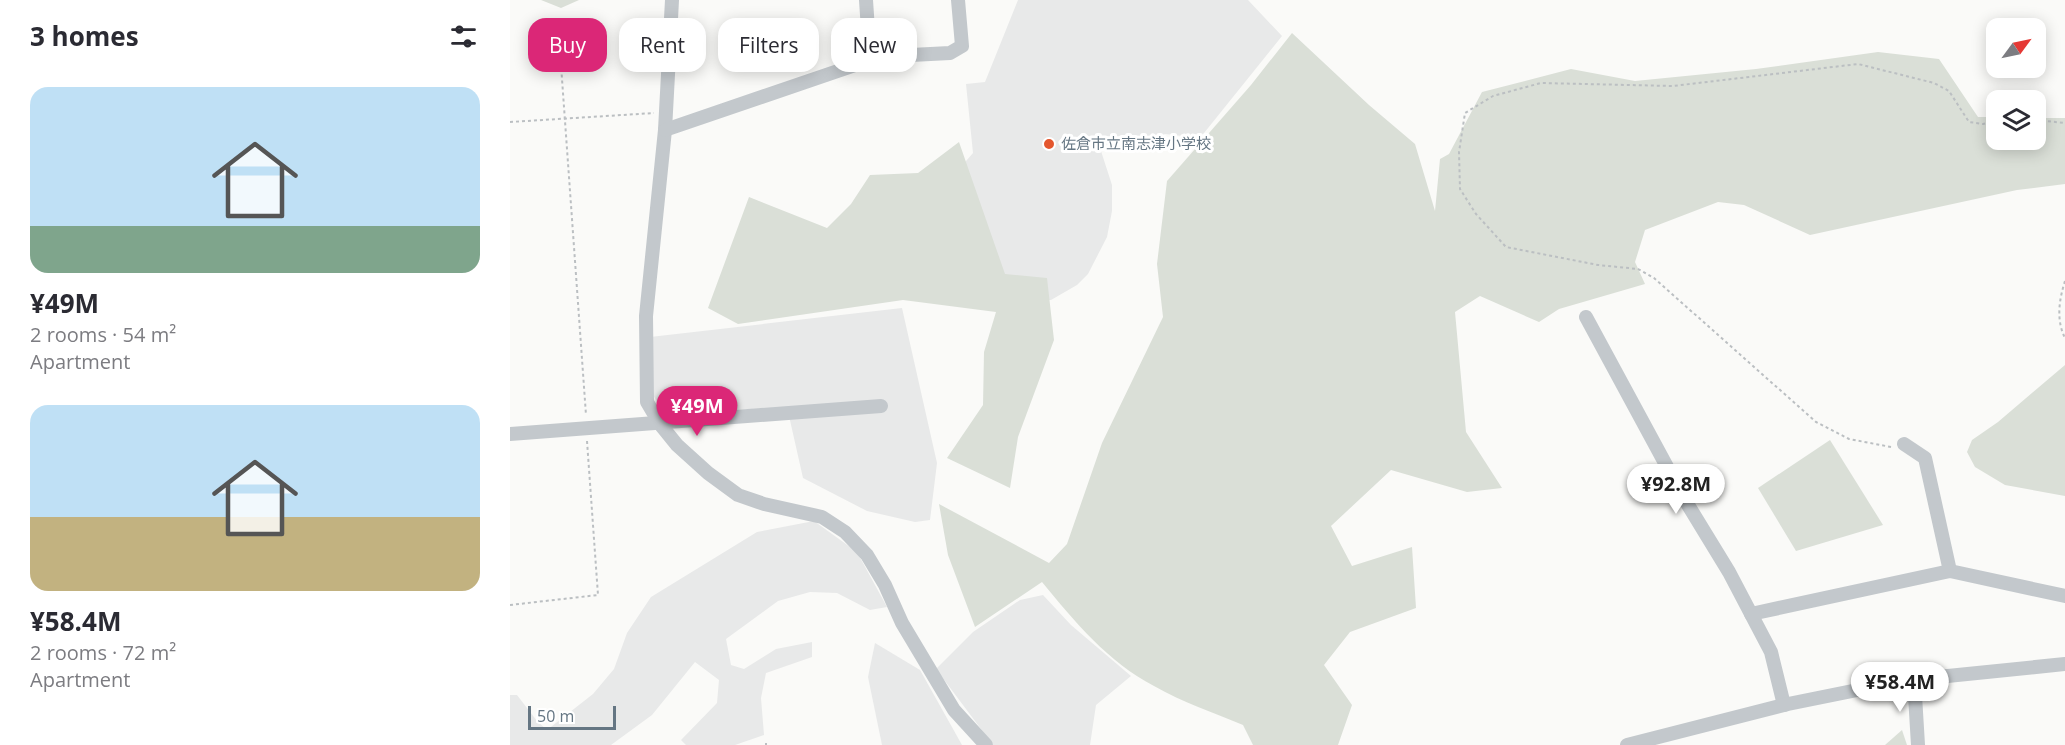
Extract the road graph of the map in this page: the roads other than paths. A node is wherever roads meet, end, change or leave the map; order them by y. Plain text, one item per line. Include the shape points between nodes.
1 (672, 0) edge
2 (866, 0) edge
3 (958, 0) edge
4 (867, 18) edge
5 (917, 55) edge
6 (835, 72) edge
7 (665, 130) junction
8 (1586, 317) dead end
9 (880, 406) dead end
10 (660, 424) junction
11 (510, 434) edge
12 (1898, 446) road end
13 (1950, 571) junction
14 (2065, 596) edge
15 (1751, 614) junction
16 (2065, 664) edge
17 (1914, 680) junction
18 (1784, 705) junction
19 (986, 745) edge
20 (1627, 745) edge
21 (1918, 745) edge

1 - 7 street
2 - 4 street
3 - 5 street via 962,46 950,53
6 - 7 street
7 - 10 street via 646,316 647,402
8 - 15 street
9 - 10 street
10 - 11 street
10 - 19 street via 708,474 738,495 822,517 845,532 867,555 954,710
12 - 13 street via 1925,458
13 - 14 street
13 - 15 street
15 - 18 street via 1771,652
16 - 17 street
17 - 18 street
17 - 21 street
18 - 20 street

